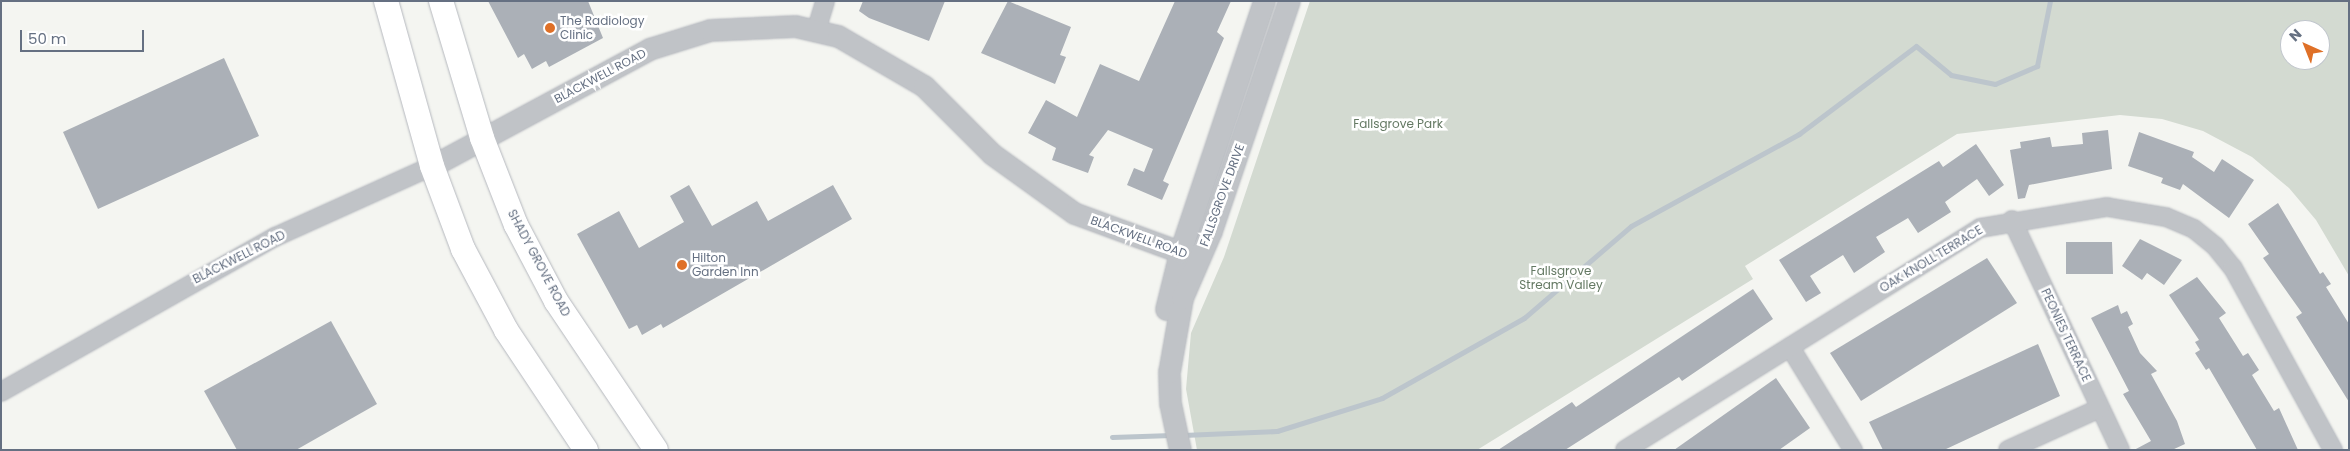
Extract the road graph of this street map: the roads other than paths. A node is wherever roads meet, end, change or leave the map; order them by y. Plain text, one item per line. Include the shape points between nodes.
1 (386, 1) edge
2 (441, 1) edge
3 (825, 1) edge
4 (1264, 1) edge
5 (1289, 1) edge
6 (816, 31) junction
7 (482, 138) junction
8 (432, 166) junction
9 (2012, 220) junction
10 (1189, 255) junction
11 (1790, 346) junction
12 (1, 392) edge
13 (2100, 408) junction
14 (1643, 445) edge
15 (1173, 448) edge
16 (586, 450) edge
17 (656, 450) edge
18 (1625, 450) edge
19 (1853, 450) edge
20 (2008, 450) edge
21 (2120, 450) edge
22 (2333, 450) edge

1 - 8 main road
2 - 7 main road, SHADY GROVE ROAD
3 - 6 street
4 - 10 street, FALLSGROVE DRIVE
5 - 10 street, FALLSGROVE DRIVE
6 - 7 street, BLACKWELL ROAD via 795,26 710,30 650,49
6 - 10 street, BLACKWELL ROAD via 838,36 924,86 992,154 1074,213
7 - 8 street, BLACKWELL ROAD
7 - 17 main road, SHADY GROVE ROAD via 516,226 556,301
8 - 12 street, BLACKWELL ROAD via 241,255
8 - 16 main road via 463,250 506,330
9 - 11 street, OAK KNOLL TERRACE via 1980,228
9 - 13 street, PEONIES TERRACE
9 - 22 street, OAK KNOLL TERRACE via 2107,207 2166,217 2194,229 2233,268
10 - 15 street, FALLSGROVE DRIVE via 1172,344 1167,425
11 - 14 street, OAK KNOLL TERRACE
11 - 19 street
13 - 20 street
13 - 21 street, PEONIES TERRACE
14 - 18 street, OAK KNOLL TERRACE

